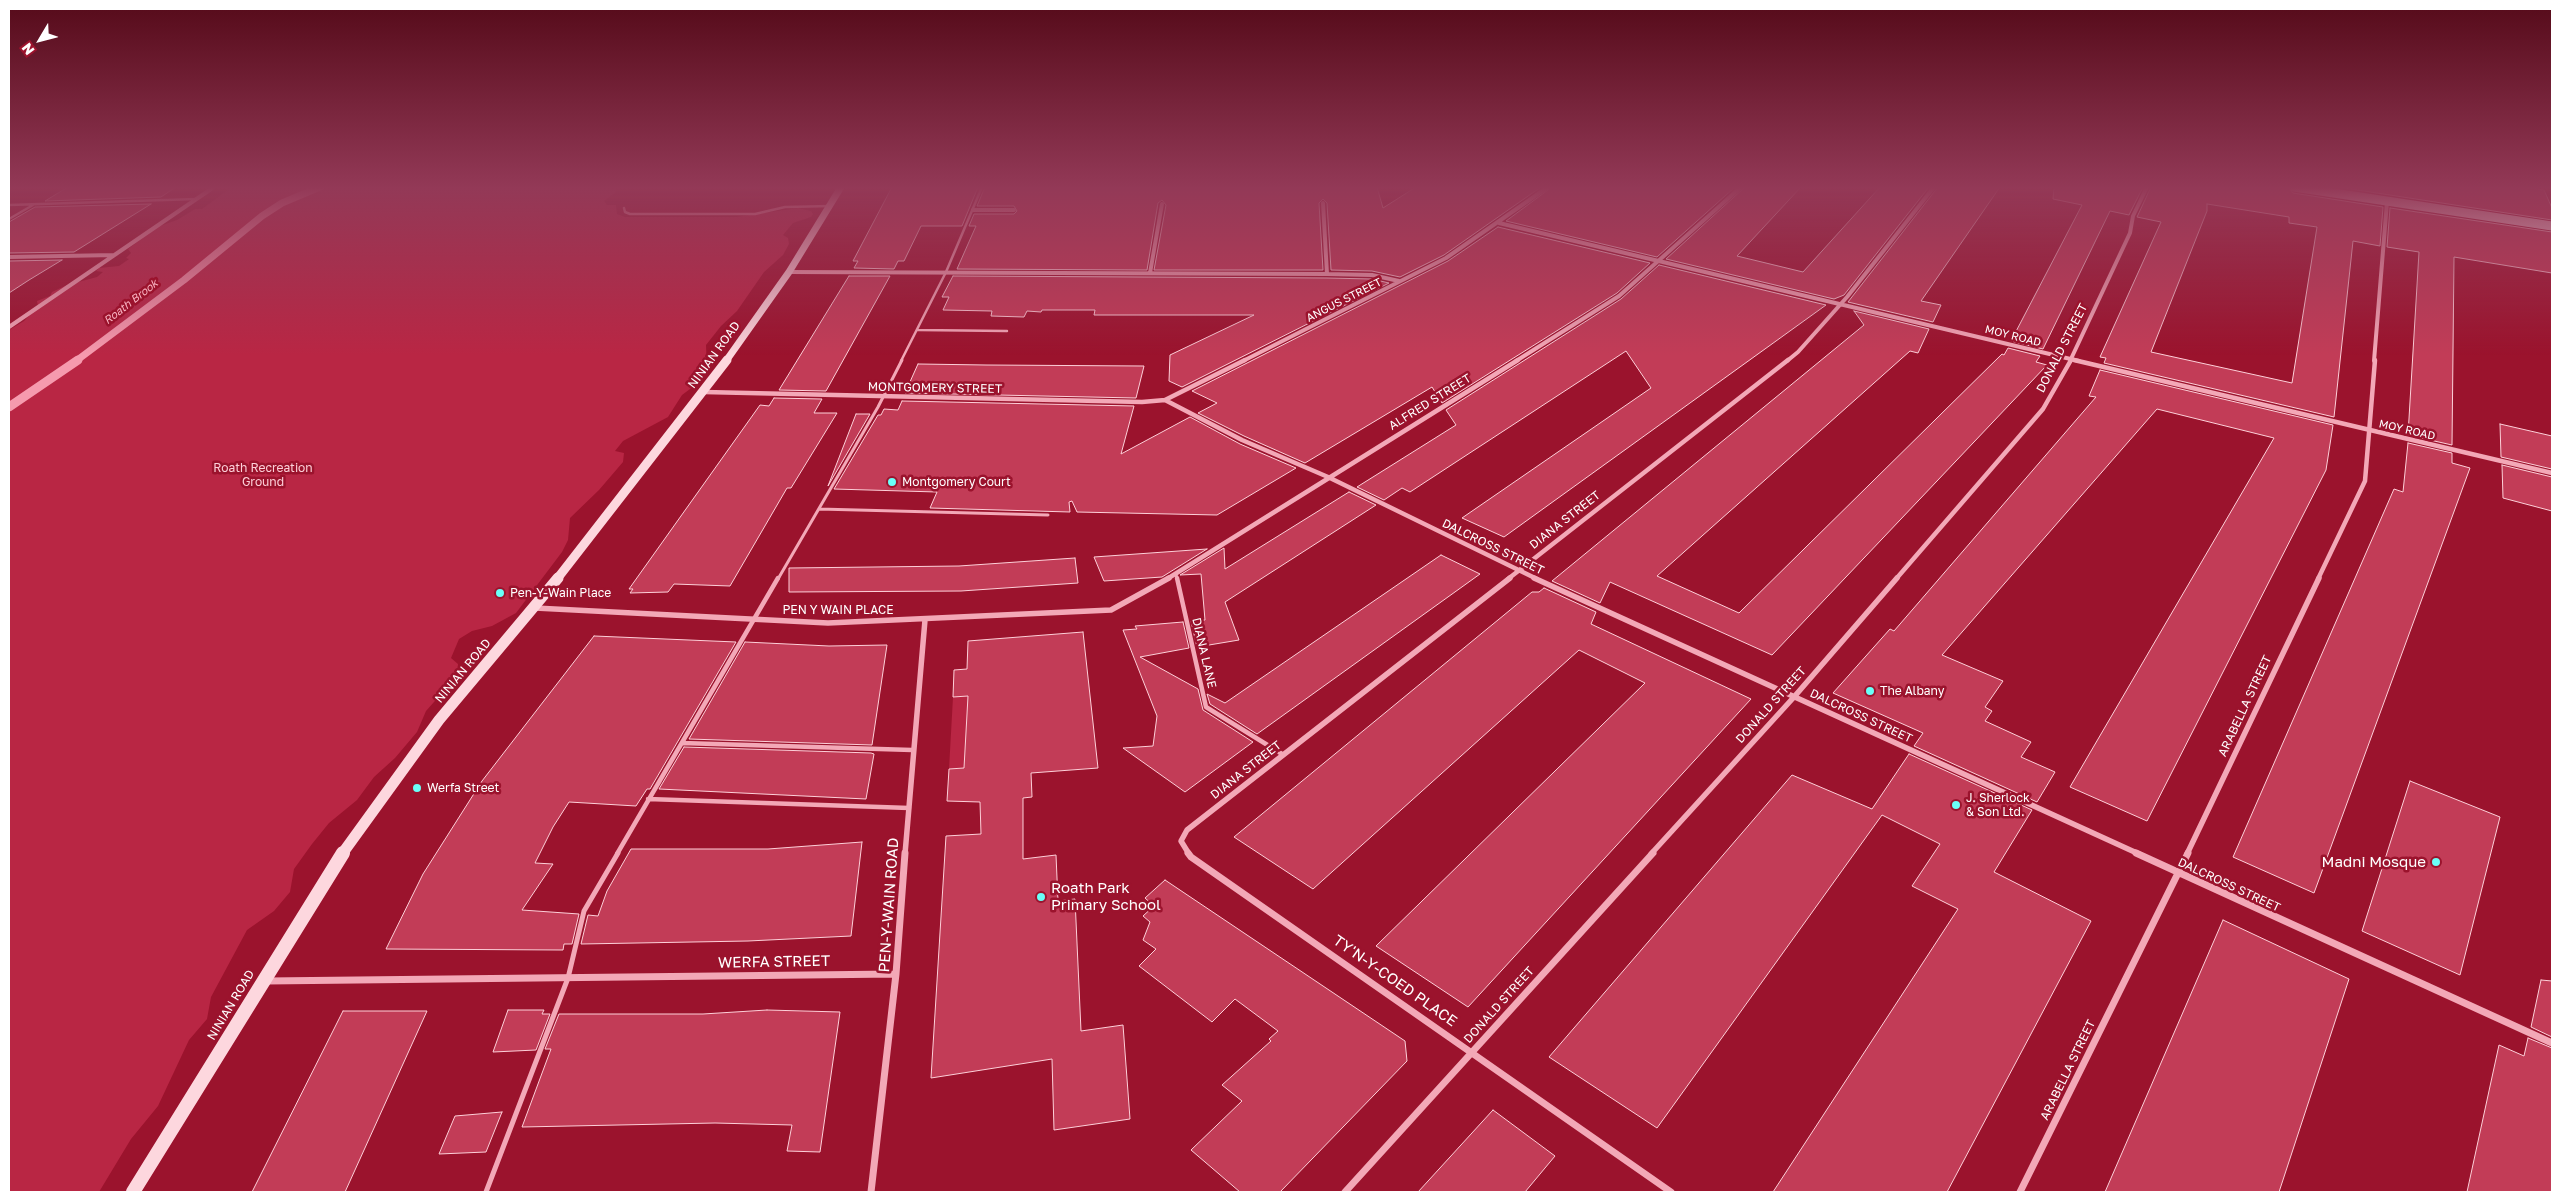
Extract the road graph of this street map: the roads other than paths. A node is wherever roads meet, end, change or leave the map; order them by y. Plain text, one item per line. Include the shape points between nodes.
1 (132, 243) edge
2 (807, 243) edge
3 (959, 243) edge
4 (1155, 243) edge
5 (1325, 243) edge
6 (1469, 243) edge
7 (1583, 243) edge
8 (1680, 243) edge
9 (1889, 243) edge
10 (2125, 243) edge
11 (2385, 243) edge
12 (114, 255) junction
13 (9, 257) edge
14 (1660, 261) junction
15 (789, 272) junction
16 (946, 272) junction
17 (1150, 273) junction
18 (1327, 274) junction
19 (1399, 282) junction
20 (1840, 304) junction
21 (9, 327) edge
22 (918, 330) junction
23 (1008, 331) dead end
24 (2069, 359) junction
25 (704, 392) junction
26 (883, 397) junction
27 (1165, 400) junction
28 (2369, 430) junction
29 (2552, 473) edge
30 (1328, 477) junction
31 (819, 509) junction
32 (1048, 515) dead end
33 (1517, 570) junction
34 (1176, 574) junction
35 (534, 608) junction
36 (1111, 610) joint
37 (756, 619) junction
38 (926, 620) junction
39 (1794, 697) junction
40 (682, 743) junction
41 (912, 750) junction
42 (1282, 754) junction
43 (648, 799) junction
44 (909, 808) junction
45 (1181, 841) joint
46 (2178, 872) junction
47 (896, 974) junction
48 (568, 978) junction
49 (262, 981) junction
50 (2552, 1043) edge
51 (1471, 1052) junction
52 (133, 1192) edge
53 (486, 1192) edge
54 (870, 1192) edge
55 (1345, 1192) edge
56 (1672, 1192) edge
57 (2020, 1192) edge

1 - 12 street
2 - 15 street, NINIAN ROAD
3 - 16 lane
4 - 17 street
5 - 18 street
6 - 19 street, ANGUS STREET
7 - 14 street, MOY ROAD
8 - 14 street, ALFRED STREET
9 - 20 street, DIANA STREET
10 - 24 street, DONALD STREET
11 - 28 street, ARABELLA STREET
12 - 13 street
12 - 21 street
14 - 20 street, MOY ROAD
14 - 30 street, ALFRED STREET via 1620,296
15 - 16 street
15 - 25 street, NINIAN ROAD
16 - 17 street
16 - 22 lane
17 - 18 street
18 - 19 street via 1372,275
19 - 27 street, ANGUS STREET
20 - 24 street, MOY ROAD
20 - 33 street, DIANA STREET via 1798,352
22 - 23 lane
22 - 26 lane
24 - 28 street, MOY ROAD
24 - 39 street, DONALD STREET via 2043,409
25 - 26 street, MONTGOMERY STREET
25 - 35 street, NINIAN ROAD
26 - 27 street, MONTGOMERY STREET
26 - 31 lane
27 - 30 street, DALCROSS STREET via 1242,440
28 - 29 street, MOY ROAD
28 - 46 street, ARABELLA STREET via 2365,481
30 - 33 street, DALCROSS STREET
30 - 34 street, ALFRED STREET
31 - 32 lane
31 - 37 lane
33 - 39 street, DALCROSS STREET
33 - 42 street, DIANA STREET
34 - 36 street, ALFRED STREET
34 - 42 lane, DIANA LANE via 1206,707
35 - 37 street, PEN Y WAIN PLACE
35 - 49 street, NINIAN ROAD via 439,720 394,780 330,872
36 - 38 street, PEN Y WAIN PLACE
37 - 38 street, PEN Y WAIN PLACE via 828,623
37 - 40 lane
38 - 41 street, PEN-Y-WAIN ROAD
39 - 46 street, DALCROSS STREET
39 - 51 street, DONALD STREET
40 - 41 lane
40 - 43 lane
41 - 44 street, PEN-Y-WAIN ROAD
42 - 45 street, DIANA STREET via 1187,830
43 - 44 lane
43 - 48 lane via 584,911
44 - 47 street, PEN-Y-WAIN ROAD
45 - 51 street, TY'N-Y-COED PLACE via 1191,857
46 - 50 street, DALCROSS STREET
46 - 57 street, ARABELLA STREET
47 - 48 street, WERFA STREET
47 - 54 street, PEN-Y-WAIN ROAD
48 - 49 street, WERFA STREET
48 - 53 lane
49 - 52 street, NINIAN ROAD
51 - 55 street, DONALD STREET
51 - 56 street, TY'N-Y-COED PLACE

